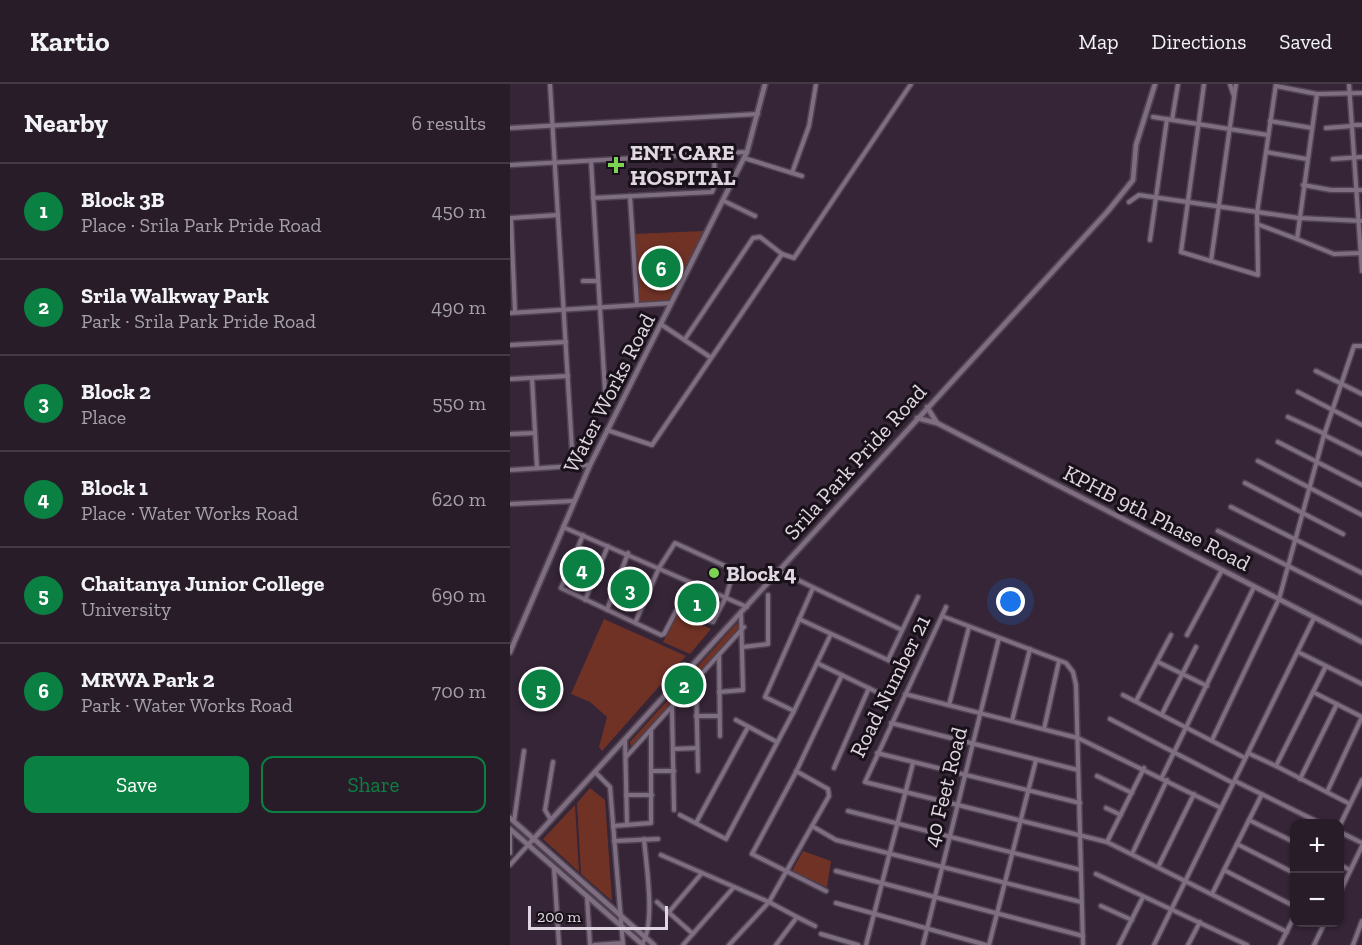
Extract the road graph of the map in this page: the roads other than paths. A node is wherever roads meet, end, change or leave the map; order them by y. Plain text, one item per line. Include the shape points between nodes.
1 (550, 84) edge
2 (765, 84) edge
3 (816, 84) edge
4 (911, 84) edge
5 (1155, 84) edge
6 (1178, 84) edge
7 (1203, 84) edge
8 (1230, 84) edge
9 (1236, 84) edge
10 (1349, 84) edge
11 (1276, 85) edge
12 (1294, 86) edge
13 (1362, 93) edge
14 (1317, 94) junction
15 (1350, 94) junction
16 (1234, 97) junction
17 (759, 114) junction
18 (1153, 117) dead end
19 (1167, 119) junction
20 (1172, 120) junction
21 (1270, 121) junction
22 (1198, 124) junction
23 (1362, 125) edge
24 (552, 126) junction
25 (1352, 126) junction
26 (510, 128) edge
27 (1312, 128) junction
28 (1326, 128) dead end
29 (1229, 129) junction
30 (1268, 135) junction
31 (747, 152) junction
32 (1266, 152) junction
33 (714, 154) junction
34 (1362, 157) edge
35 (744, 158) junction
36 (1354, 158) junction
37 (1307, 159) junction
38 (1334, 159) dead end
39 (591, 161) junction
40 (555, 163) junction
41 (510, 165) edge
42 (792, 173) junction
43 (802, 176) dead end
44 (1303, 185) junction
45 (1356, 190) junction
46 (1362, 190) edge
47 (630, 196) junction
48 (1155, 197) junction
49 (593, 198) junction
50 (724, 201) junction
51 (1129, 201) dead end
52 (1188, 201) junction
53 (1218, 206) junction
54 (1257, 213) junction
55 (558, 215) junction
56 (755, 216) dead end
57 (511, 218) edge
58 (1299, 218) junction
59 (1360, 221) edge
60 (1257, 224) junction
61 (1297, 239) junction
62 (1150, 240) dead end
63 (1361, 253) edge
64 (782, 255) junction
65 (1211, 261) junction
66 (512, 267) edge
67 (1362, 271) edge
68 (583, 281) dead end
69 (598, 281) junction
70 (672, 303) junction
71 (637, 305) junction
72 (600, 307) junction
73 (564, 309) junction
74 (513, 312) edge
75 (662, 325) junction
76 (685, 339) junction
77 (566, 342) junction
78 (510, 345) edge
79 (1362, 346) edge
80 (710, 357) junction
81 (1316, 371) dead end
82 (568, 376) junction
83 (532, 378) junction
84 (510, 379) edge
85 (1341, 384) junction
86 (1298, 392) dead end
87 (1362, 394) edge
88 (606, 407) dead end
89 (927, 407) junction
90 (1333, 410) junction
91 (1288, 417) dead end
92 (917, 418) junction
93 (937, 423) junction
94 (1362, 425) edge
95 (607, 430) junction
96 (535, 433) junction
97 (510, 434) edge
98 (1324, 435) junction
99 (1278, 442) dead end
100 (1362, 454) edge
101 (1258, 461) dead end
102 (1317, 462) junction
103 (590, 465) junction
104 (573, 466) junction
105 (537, 468) junction
106 (510, 470) edge
107 (1245, 483) dead end
108 (1362, 484) edge
109 (1310, 489) junction
110 (574, 501) junction
111 (510, 504) edge
112 (1231, 507) dead end
113 (1304, 514) junction
114 (1362, 515) edge
115 (563, 526) junction
116 (1218, 531) dead end
117 (1343, 534) dead end
118 (584, 536) junction
119 (1296, 539) junction
120 (608, 546) junction
121 (628, 554) junction
122 (1290, 566) junction
123 (659, 568) junction
124 (1222, 570) junction
125 (779, 571) junction
126 (1362, 573) edge
127 (1254, 587) junction
128 (813, 588) junction
129 (768, 595) dead end
130 (726, 597) junction
131 (918, 597) dead end
132 (1279, 599) junction
133 (585, 600) junction
134 (1362, 603) edge
135 (747, 607) junction
136 (946, 607) dead end
137 (607, 610) junction
138 (741, 612) junction
139 (942, 616) junction
140 (1314, 618) junction
141 (799, 619) junction
142 (635, 623) junction
143 (744, 627) junction
144 (969, 627) junction
145 (902, 630) junction
146 (831, 634) junction
147 (1171, 635) dead end
148 (1187, 635) dead end
149 (999, 638) junction
150 (1362, 642) edge
151 (743, 646) junction
152 (1196, 646) dead end
153 (1030, 649) junction
154 (510, 652) edge
155 (1298, 652) junction
156 (719, 654) junction
157 (888, 660) junction
158 (1059, 661) junction
159 (1158, 662) junction
160 (817, 663) junction
161 (1326, 665) junction
162 (900, 666) dead end
163 (1183, 674) junction
164 (842, 675) junction
165 (696, 680) junction
166 (1362, 684) edge
167 (1207, 686) junction
168 (869, 688) junction
169 (719, 692) junction
170 (1313, 692) junction
171 (904, 694) junction
172 (1123, 695) dead end
173 (885, 696) dead end
174 (1136, 701) junction
175 (1337, 704) junction
176 (949, 705) junction
177 (672, 706) junction
178 (794, 711) junction
179 (981, 714) junction
180 (1162, 714) junction
181 (696, 716) junction
182 (719, 716) junction
183 (1362, 717) edge
184 (1110, 719) dead end
185 (736, 720) dead end
186 (1012, 721) junction
187 (891, 723) junction
188 (748, 727) junction
189 (1187, 728) junction
190 (1044, 729) junction
191 (651, 730) junction
192 (720, 736) dead end
193 (1078, 738) junction
194 (625, 739) junction
195 (1212, 740) junction
196 (777, 743) junction
197 (973, 744) junction
198 (697, 748) junction
199 (673, 749) junction
200 (524, 751) dead end
201 (1175, 752) junction
202 (877, 753) junction
203 (1248, 753) junction
204 (626, 757) junction
205 (1245, 758) junction
206 (1036, 760) junction
207 (553, 762) dead end
208 (913, 763) junction
209 (1276, 766) junction
210 (834, 768) dead end
211 (1144, 768) junction
212 (1078, 770) junction
213 (651, 771) junction
214 (674, 771) junction
215 (698, 771) dead end
216 (796, 771) junction
217 (595, 772) junction
218 (965, 775) junction
219 (1097, 776) dead end
220 (1162, 777) junction
221 (1300, 779) junction
222 (1167, 780) junction
223 (1362, 780) edge
224 (1234, 782) junction
225 (1028, 790) junction
226 (1327, 792) junction
227 (905, 793) junction
228 (1132, 793) junction
229 (1194, 794) junction
230 (1262, 794) junction
231 (626, 795) junction
232 (652, 795) junction
233 (1080, 803) junction
234 (1350, 804) junction
235 (957, 807) junction
236 (1106, 808) dead end
237 (1221, 808) junction
238 (674, 810) dead end
239 (848, 811) dead end
240 (680, 815) dead end
241 (1121, 815) junction
242 (512, 819) edge
243 (1312, 819) edge
244 (1343, 819) edge
245 (550, 820) junction
246 (1250, 820) junction
247 (1020, 822) junction
248 (696, 823) junction
249 (627, 825) junction
250 (897, 825) junction
251 (612, 826) junction
252 (812, 826) junction
253 (510, 831) edge
254 (1344, 834) edge
255 (1080, 835) junction
256 (949, 837) junction
257 (534, 839) junction
258 (644, 839) junction
259 (658, 839) dead end
260 (1290, 840) edge
261 (614, 841) junction
262 (1107, 842) junction
263 (1237, 844) junction
264 (528, 845) junction
265 (1362, 845) edge
266 (510, 853) edge
267 (1012, 853) junction
268 (890, 854) junction
269 (1132, 854) junction
270 (661, 855) dead end
271 (510, 866) edge
272 (1344, 866) edge
273 (554, 867) junction
274 (1158, 867) junction
275 (942, 869) junction
276 (1081, 870) junction
277 (1224, 870) junction
278 (1350, 870) junction
279 (1290, 871) edge
280 (788, 872) junction
281 (836, 872) dead end
282 (702, 873) junction
283 (1096, 874) dead end
284 (1186, 880) junction
285 (1344, 883) edge
286 (882, 884) junction
287 (1005, 884) junction
288 (734, 887) junction
289 (826, 891) dead end
290 (1212, 894) junction
291 (587, 896) junction
292 (1143, 897) junction
293 (934, 899) junction
294 (657, 902) dead end
295 (769, 902) junction
296 (1081, 902) junction
297 (836, 903) dead end
298 (1290, 904) edge
299 (1101, 906) dead end
300 (1171, 910) junction
301 (669, 912) junction
302 (620, 915) junction
303 (997, 915) junction
304 (874, 916) junction
305 (797, 917) junction
306 (1131, 920) junction
307 (1362, 921) edge
308 (1200, 922) junction
309 (621, 926) junction
310 (815, 926) dead end
311 (1290, 926) edge
312 (1323, 927) edge
313 (927, 930) junction
314 (1287, 932) junction
315 (693, 934) junction
316 (821, 934) dead end
317 (1083, 936) junction
318 (646, 938) junction
319 (623, 944) edge
320 (559, 945) edge
321 (592, 945) edge
322 (642, 945) edge
323 (654, 945) edge
324 (683, 945) edge
325 (729, 945) edge
326 (776, 945) edge
327 (858, 945) edge
328 (866, 945) edge
329 (923, 945) edge
330 (988, 945) edge
331 (1083, 945) edge
332 (1119, 945) edge
333 (1154, 945) edge
334 (1188, 945) edge
335 (1247, 945) edge
336 (1280, 945) edge
337 (1314, 945) edge
338 (1353, 945) edge

1 - 24 street
2 - 17 street, Water Works Road
3 - 42 street via 809,126
4 - 64 street via 796,255 790,259
5 - 89 street, Srila Park Pride Road via 1136,145 1133,180
6 - 20 street
7 - 22 street
8 - 16 street
9 - 16 street
10 - 15 street
11 - 12 street
11 - 21 street
12 - 14 street
13 - 15 street
14 - 15 street
14 - 27 street
15 - 25 street
16 - 29 street
17 - 24 street
17 - 31 street, Water Works Road
18 - 19 street
19 - 20 street
19 - 48 street
20 - 22 street
21 - 27 street
21 - 30 street
22 - 29 street
22 - 52 street
23 - 25 street
24 - 26 street
24 - 40 street
25 - 28 street
25 - 36 street
27 - 37 street
29 - 30 street
29 - 53 street
30 - 32 street
31 - 33 street
31 - 35 street, Water Works Road
32 - 37 street
32 - 54 street
33 - 39 street
33 - 47 street via 712,192
34 - 36 street
35 - 42 street
35 - 50 street, Water Works Road
36 - 38 street
36 - 45 street
37 - 44 street
39 - 40 street
39 - 49 street
40 - 41 street
40 - 55 street
42 - 43 street
44 - 45 street
44 - 58 street
45 - 46 street
45 - 59 street
47 - 49 street
47 - 71 street
48 - 51 street via 1138,195
48 - 52 street
48 - 62 street
49 - 69 street
50 - 56 street
50 - 70 street, Water Works Road
52 - 53 street
52 - 65 street via 1181,252
53 - 54 street
53 - 65 street
54 - 58 street
54 - 60 street
55 - 57 street
55 - 73 street
57 - 66 street
58 - 59 street
58 - 61 street
59 - 63 street
60 - 61 street
60 - 65 street via 1258,275
61 - 63 street via 1334,254
63 - 67 street
64 - 76 street via 760,237 753,238
64 - 80 street
66 - 74 street
68 - 69 street
69 - 72 street
70 - 71 street
70 - 75 street, Water Works Road
71 - 72 street
72 - 73 street
72 - 88 street
73 - 74 street
73 - 77 street
75 - 76 street
75 - 95 street, Water Works Road
76 - 80 street
77 - 78 street
77 - 82 street
79 - 85 street via 1354,346
80 - 95 street via 652,445
81 - 85 street
82 - 83 street
82 - 104 street
83 - 84 street
83 - 96 street
85 - 87 street
85 - 90 street
86 - 90 street
89 - 92 street, Srila Park Pride Road
89 - 93 street
90 - 94 street
90 - 98 street
91 - 98 street
92 - 93 street, KPHB 9th Phase Road
92 - 125 street, Srila Park Pride Road
93 - 124 street, KPHB 9th Phase Road
95 - 103 street, Water Works Road
96 - 97 street
96 - 105 street
98 - 100 street
98 - 102 street
99 - 102 street
101 - 109 street
102 - 108 street
102 - 109 street
103 - 104 street
103 - 110 street, Water Works Road
104 - 105 street
105 - 106 street
107 - 113 street
109 - 113 street
109 - 114 street
110 - 111 street
110 - 115 street, Water Works Road
112 - 119 street
113 - 117 street
113 - 119 street
115 - 118 street
115 - 154 street, Water Works Road
116 - 122 street
118 - 120 street
118 - 133 street via 560,586
119 - 122 street
119 - 126 street
120 - 121 street
120 - 133 street
121 - 123 street
121 - 137 street
122 - 132 street
122 - 134 street
123 - 130 street
123 - 130 street via 675,543 731,566 735,574
123 - 142 street
124 - 127 street, KPHB 9th Phase Road
124 - 148 street
125 - 128 street
125 - 135 street, Srila Park Pride Road
127 - 132 street, KPHB 9th Phase Road
127 - 167 street
128 - 141 street
128 - 145 street
129 - 151 street via 768,644
130 - 135 street
130 - 142 street via 712,623 679,611 663,635
131 - 145 street
132 - 140 street, KPHB 9th Phase Road
132 - 195 street
133 - 137 street
135 - 138 street, Srila Park Pride Road
136 - 139 street, Road Number 21
137 - 142 street
138 - 143 street
138 - 194 street, Srila Park Pride Road
139 - 144 street
139 - 171 street, Road Number 21
140 - 150 street, KPHB 9th Phase Road
140 - 155 street
141 - 146 street
141 - 178 street via 765,697
143 - 151 street
143 - 156 street
144 - 149 street
144 - 176 street
145 - 157 street
146 - 157 street
146 - 160 street
147 - 159 street
149 - 153 street
149 - 179 street, 40 Feet Road
151 - 169 street via 743,690
152 - 163 street
153 - 158 street
153 - 186 street
155 - 161 street
155 - 203 street
156 - 165 street
156 - 169 street
157 - 162 street
158 - 190 street
158 - 193 street via 1073,672
159 - 163 street
159 - 174 street
160 - 164 street
160 - 178 street
161 - 166 street
161 - 170 street
163 - 167 street
163 - 180 street
164 - 168 street
164 - 216 street
165 - 177 street
165 - 181 street
167 - 189 street
168 - 173 street
168 - 210 street
169 - 182 street
170 - 175 street
170 - 209 street
171 - 176 street
171 - 187 street, Road Number 21
172 - 174 street
174 - 180 street
175 - 183 street
175 - 221 street
176 - 179 street
177 - 191 street
177 - 199 street
178 - 196 street
179 - 186 street
179 - 197 street, 40 Feet Road
180 - 189 street
181 - 182 street
181 - 198 street
182 - 192 street
183 - 226 street
184 - 201 street
185 - 188 street
186 - 190 street
187 - 197 street
187 - 202 street, Road Number 21
188 - 196 street
188 - 248 street
189 - 195 street
189 - 201 street
190 - 193 street
191 - 204 street
191 - 213 street
193 - 211 street
193 - 212 street
194 - 204 street
194 - 217 street, Srila Park Pride Road
195 - 205 street
196 - 248 street via 726,839
197 - 206 street
197 - 218 street, 40 Feet Road
198 - 199 street
198 - 215 street
199 - 214 street
200 - 242 street
201 - 220 street
201 - 224 street
202 - 208 street
202 - 227 street, Road Number 21 via 865,779 867,784
203 - 205 street
203 - 209 street
204 - 231 street
205 - 224 street
206 - 212 street
206 - 225 street
207 - 245 street via 545,810
208 - 218 street
208 - 227 street
209 - 221 street
211 - 220 street
211 - 228 street
212 - 233 street
213 - 214 street
213 - 232 street
214 - 238 street
216 - 252 street via 829,792
216 - 280 street via 753,854
217 - 245 street, Srila Park Pride Road
217 - 251 street via 610,787
218 - 225 street
218 - 235 street, 40 Feet Road
219 - 228 street
220 - 222 street
221 - 226 street
222 - 229 street
222 - 269 street
223 - 234 street
224 - 230 street
224 - 237 street
225 - 233 street
225 - 247 street
226 - 234 street
227 - 235 street
227 - 250 street
228 - 241 street
229 - 237 street
229 - 274 street
230 - 243 street
230 - 246 street
231 - 232 street
231 - 249 street
232 - 249 street via 651,823
233 - 255 street
234 - 244 street
235 - 247 street
235 - 256 street, 40 Feet Road
236 - 241 street
237 - 284 street
239 - 250 street
240 - 248 street
241 - 262 street
242 - 257 street
245 - 257 street, Srila Park Pride Road
246 - 260 street
246 - 263 street
247 - 255 street
247 - 267 street
249 - 251 street
250 - 256 street
250 - 268 street
251 - 261 street
252 - 268 street via 836,840
252 - 280 street
253 - 264 street
253 - 266 street
254 - 265 street
255 - 262 street
255 - 276 street
256 - 267 street
256 - 275 street, 40 Feet Road
257 - 264 street, Srila Park Pride Road
257 - 302 street
258 - 259 street
258 - 261 street
258 - 318 street
261 - 302 street
262 - 269 street
263 - 277 street
263 - 279 street
264 - 271 street, Srila Park Pride Road
264 - 273 street
265 - 278 street
267 - 276 street
267 - 287 street
268 - 275 street
268 - 286 street
269 - 274 street
270 - 282 street
272 - 278 street
273 - 291 street
273 - 320 street
274 - 284 street
275 - 287 street
275 - 293 street, 40 Feet Road
276 - 296 street
277 - 290 street
277 - 298 street
278 - 285 street
280 - 289 street
280 - 295 street
281 - 286 street
282 - 288 street
282 - 301 street
283 - 292 street
284 - 290 street
284 - 300 street
286 - 293 street
286 - 304 street
287 - 296 street
287 - 303 street
288 - 295 street
288 - 315 street
290 - 314 street
291 - 309 street
291 - 321 street
292 - 300 street
292 - 306 street
293 - 303 street
293 - 313 street, 40 Feet Road
294 - 301 street
295 - 305 street
295 - 325 street
296 - 317 street
297 - 304 street
299 - 306 street
300 - 308 street
300 - 333 street
301 - 315 street
302 - 309 street
302 - 318 street
303 - 317 street
303 - 330 street
304 - 313 street
304 - 328 street
305 - 310 street
305 - 326 street
306 - 332 street
307 - 338 street
308 - 334 street
308 - 335 street
309 - 319 street
309 - 322 street
311 - 314 street
312 - 337 street
313 - 329 street, 40 Feet Road
313 - 330 street
314 - 336 street
315 - 324 street
316 - 327 street
317 - 331 street
318 - 322 street
318 - 323 street
319 - 321 street

